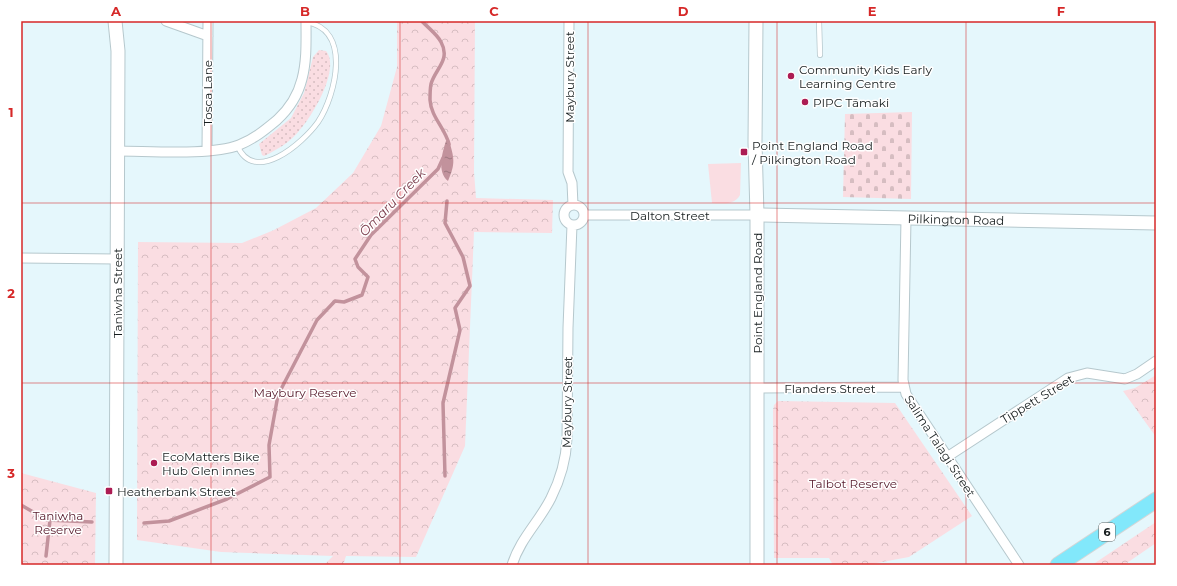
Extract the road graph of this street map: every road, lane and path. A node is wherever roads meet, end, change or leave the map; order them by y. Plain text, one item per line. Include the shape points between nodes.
1 (115, 21) edge
2 (166, 21) edge
3 (208, 21) edge
4 (306, 21) edge
5 (569, 21) edge
6 (756, 21) edge
7 (819, 21) edge
8 (208, 36) junction
9 (820, 55) dead end
10 (237, 145) junction
11 (207, 151) junction
12 (117, 152) junction
13 (573, 205) junction
14 (584, 215) junction
15 (757, 215) junction
16 (906, 219) junction
17 (1156, 223) edge
18 (572, 225) junction
19 (21, 258) edge
20 (117, 259) junction
21 (1156, 361) edge
22 (904, 387) junction
23 (757, 388) junction
24 (946, 457) junction
25 (1156, 500) edge
26 (116, 565) edge
27 (512, 565) edge
28 (757, 565) edge
29 (1019, 565) edge
30 (1058, 565) edge

1 - 12 street, Taniwha Street via 118,51
2 - 8 street
3 - 8 street, Tosca Lane
4 - 10 street via 305,62 297,94 285,112 270,126 255,138
4 - 10 lane via 322,27 334,45 336,56 332,91 318,122 292,148 269,160 256,163 249,161
5 - 13 street, Maybury Street via 568,172 572,183
6 - 15 street, Point England Road
7 - 9 lane
8 - 11 street, Tosca Lane
10 - 11 street
11 - 12 street
12 - 20 street, Taniwha Street
13 - 14 street via 581,207
13 - 18 street via 567,208 564,214 566,221
14 - 15 street, Dalton Street
14 - 18 street via 580,223
15 - 16 street, Pilkington Road
15 - 23 street, Point England Road
16 - 17 street, Pilkington Road
16 - 22 street, Salima Talagi Street
18 - 27 street, Maybury Street via 566,456 551,499 523,539
19 - 20 street
20 - 26 street, Taniwha Street
21 - 24 street, Tippett Street via 1125,379 1088,373 1068,378
22 - 23 street, Flanders Street
22 - 24 street, Salima Talagi Street via 908,399
23 - 28 street, Point England Road
24 - 29 street, Salima Talagi Street
25 - 30 main road, 6

